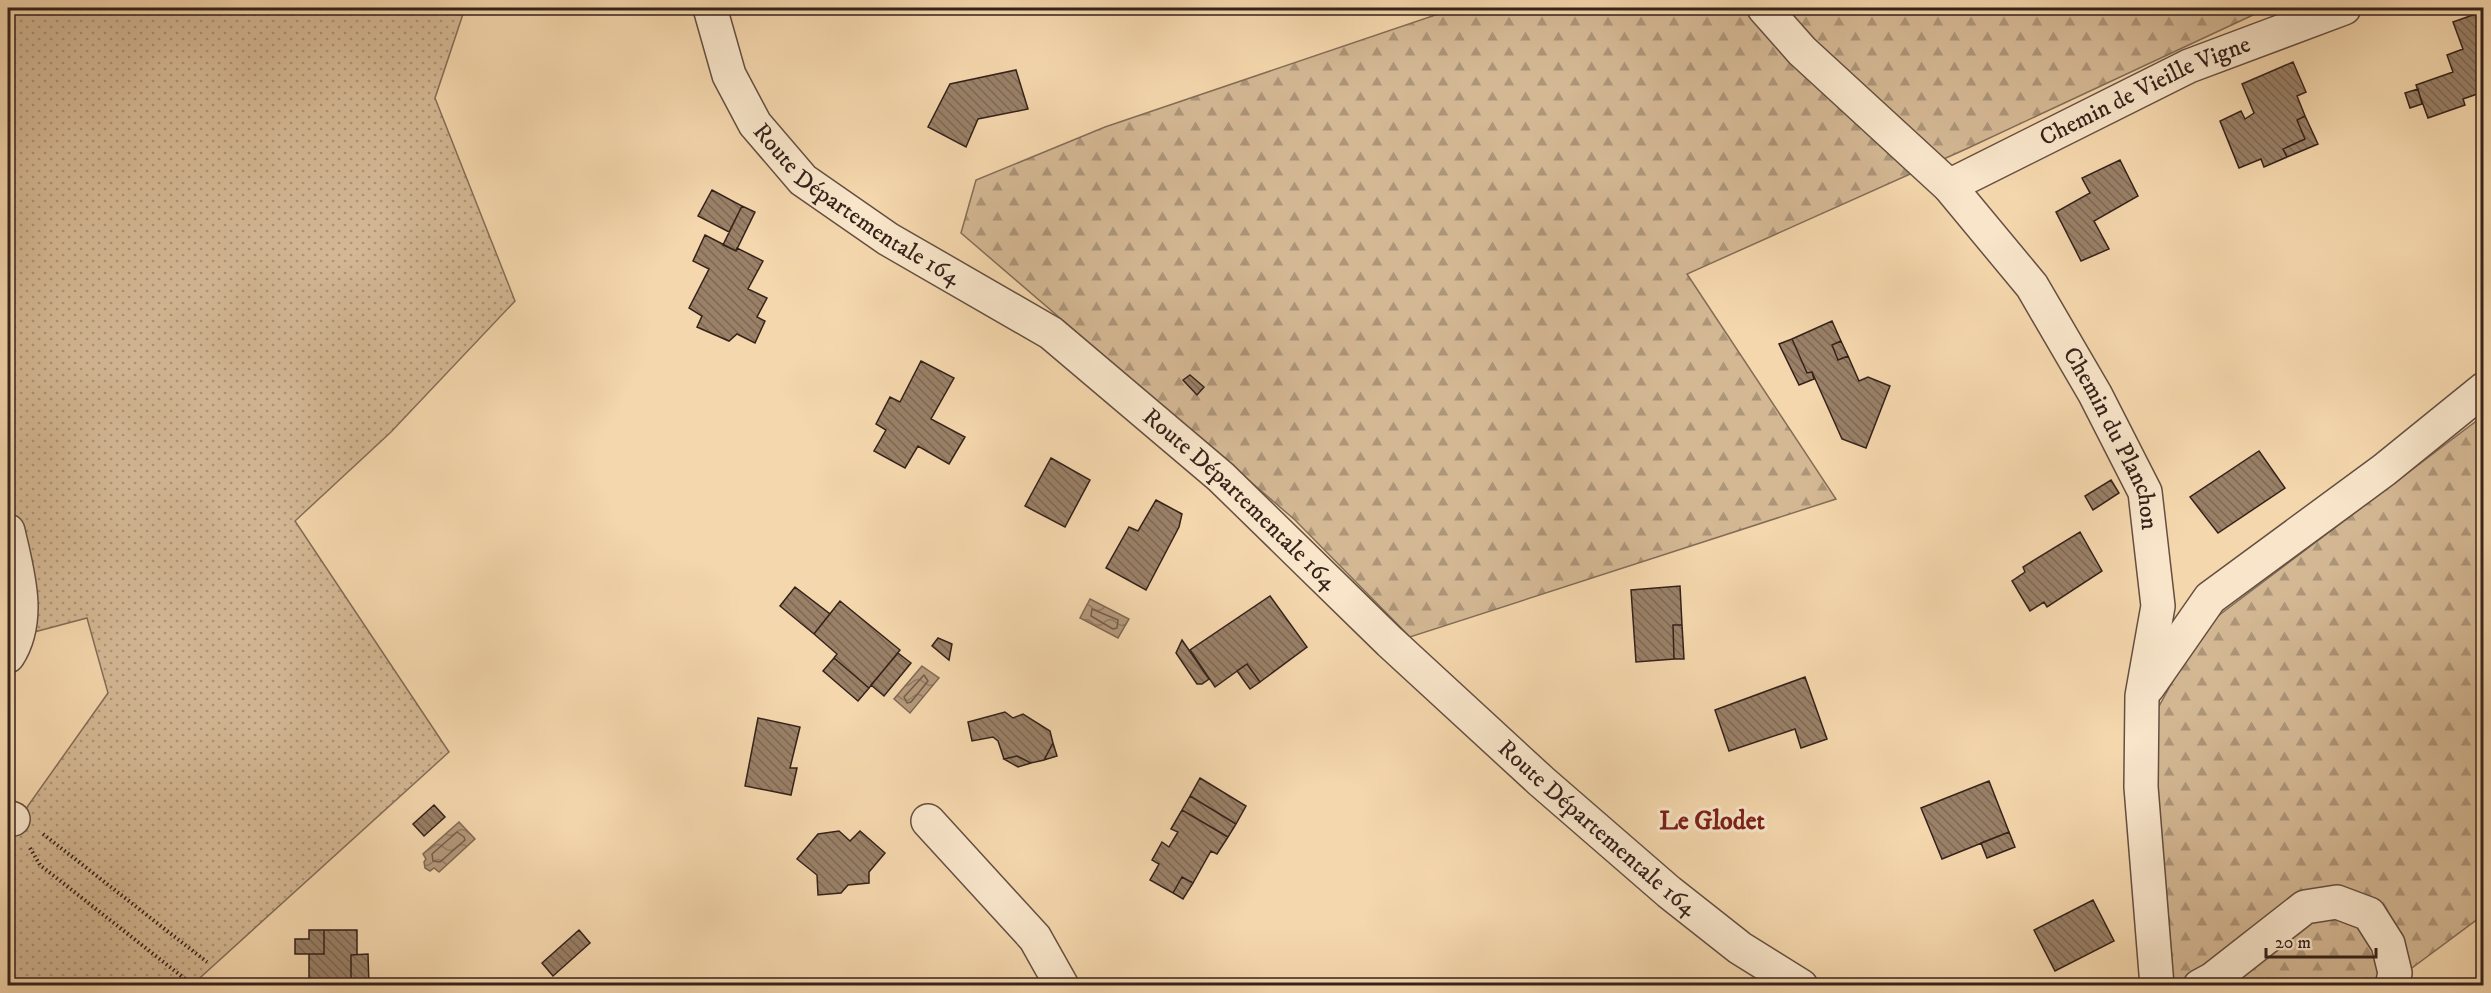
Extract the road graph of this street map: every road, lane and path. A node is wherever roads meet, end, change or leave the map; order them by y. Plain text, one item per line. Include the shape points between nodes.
1 (710, 8) edge
2 (1764, 8) edge
3 (2344, 8) edge
4 (1949, 186) junction
5 (2484, 389) edge
6 (8, 531) edge
7 (8, 657) edge
8 (2142, 696) junction
9 (10, 818) edge
10 (928, 821) dead end
11 (207, 962) dead end
12 (194, 986) edge
13 (1062, 986) edge
14 (1801, 986) edge
15 (2157, 986) edge
16 (2200, 986) edge
17 (2392, 986) edge

1 - 14 street, Route Départementale 164 via 729,75 755,124 803,180 888,239 1051,333 1221,477 1390,642 1668,892 1740,948
2 - 4 street, Chemin du Planchon via 1802,51
3 - 4 street, Chemin de Vieille Vigne via 2189,66
4 - 8 street, Chemin du Planchon via 2032,286 2095,394 2145,492 2158,606
5 - 8 street via 2384,470 2210,598
6 - 7 street via 22,612
8 - 15 street, Chemin du Planchon via 2141,787
9 - 11 path via 38,830
9 - 12 path via 39,865
10 - 13 street via 1035,938
16 - 17 street via 2305,907 2337,902 2369,914 2388,944 2396,973

